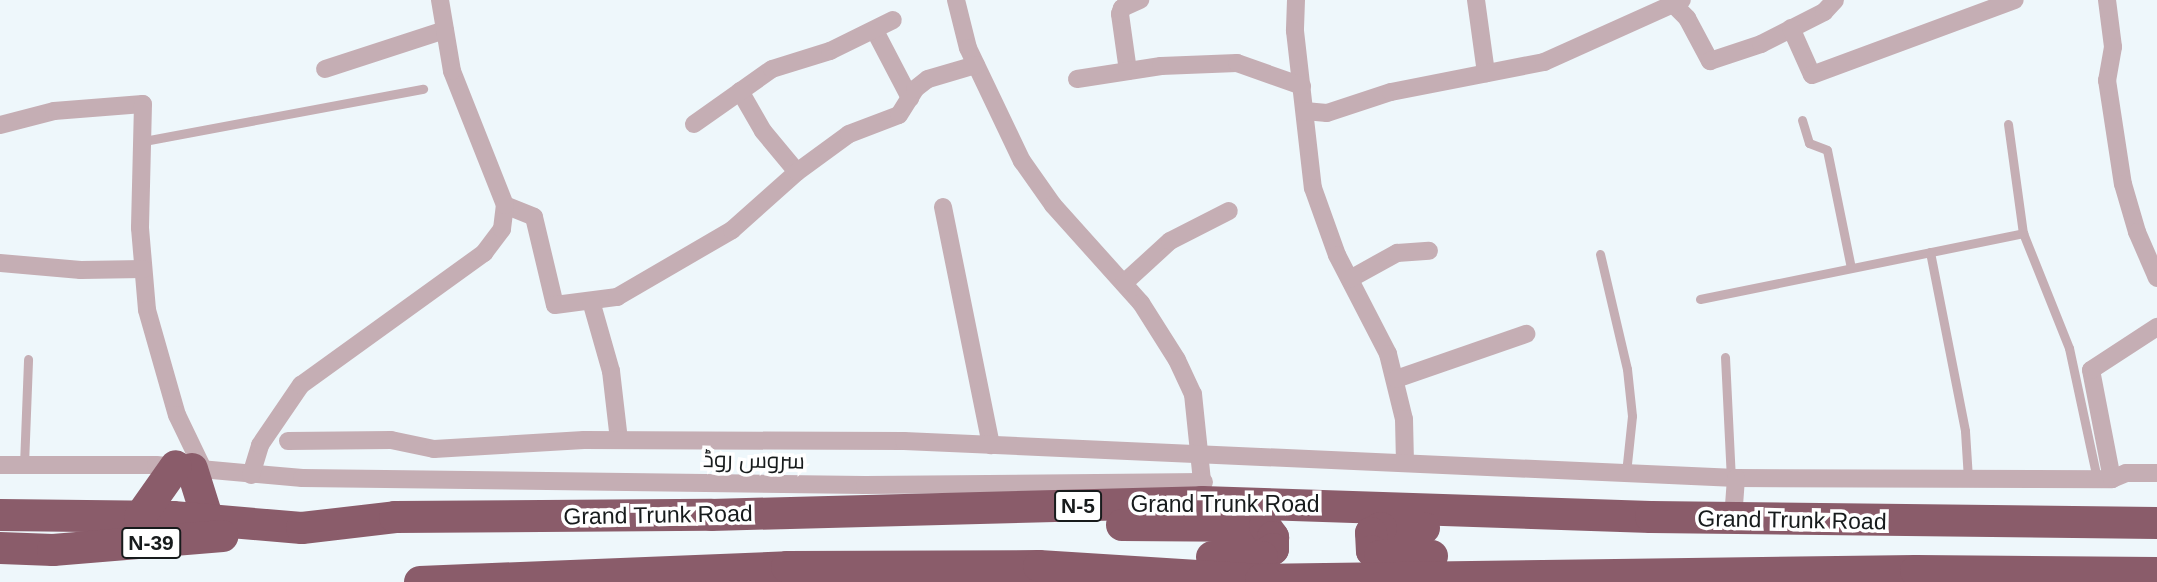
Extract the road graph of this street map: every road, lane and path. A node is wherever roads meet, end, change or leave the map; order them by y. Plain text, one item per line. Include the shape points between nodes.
1 (440, 0) edge
2 (956, 0) edge
3 (1140, 0) edge
4 (1296, 0) edge
5 (1476, 0) edge
6 (1835, 0) edge
7 (2015, 0) edge
8 (2106, 0) edge
9 (1677, 2) edge
10 (892, 20) dead end
11 (1791, 28) junction
12 (445, 30) junction
13 (875, 31) junction
14 (976, 65) junction
15 (324, 69) dead end
16 (1128, 71) junction
17 (1486, 73) junction
18 (1077, 79) dead end
19 (1302, 86) junction
20 (423, 89) dead end
21 (740, 91) junction
22 (910, 98) junction
23 (1305, 111) junction
24 (1802, 120) dead end
25 (694, 124) dead end
26 (2008, 124) dead end
27 (0, 125) edge
28 (144, 141) junction
29 (797, 172) junction
30 (505, 205) junction
31 (943, 207) dead end
32 (1229, 211) dead end
33 (2023, 233) junction
34 (1429, 251) dead end
35 (1930, 252) junction
36 (1600, 254) dead end
37 (0, 263) edge
38 (1851, 268) junction
39 (144, 270) junction
40 (2157, 278) edge
41 (1350, 279) junction
42 (1124, 283) junction
43 (1699, 299) dead end
44 (591, 301) junction
45 (2157, 327) edge
46 (1526, 334) dead end
47 (1725, 357) dead end
48 (28, 359) dead end
49 (1396, 379) junction
50 (619, 440) junction
51 (288, 441) dead end
52 (991, 445) junction
53 (1202, 454) junction
54 (1405, 462) junction
55 (0, 465) edge
56 (24, 465) junction
57 (191, 469) junction
58 (1626, 472) junction
59 (2157, 473) edge
60 (251, 475) junction
61 (1734, 478) junction
62 (1968, 479) junction
63 (2105, 479) junction
64 (1203, 492) junction
65 (1032, 507) junction
66 (0, 516) edge
67 (140, 517) junction
68 (1651, 517) junction
69 (1733, 519) junction
70 (208, 520) junction
71 (2157, 523) edge
72 (302, 528) junction
73 (0, 548) edge
74 (1039, 566) junction
75 (2157, 573) edge
76 (1916, 576) edge
77 (1119, 577) edge
78 (1645, 577) edge
79 (1210, 578) edge
80 (1557, 579) edge
81 (1401, 580) edge
82 (1450, 580) edge
83 (1261, 581) edge
84 (420, 582) edge

1 - 12 street
2 - 14 street
3 - 16 street via 1128,4 1120,14
4 - 19 street
5 - 17 street
6 - 11 street via 1824,12
7 - 11 street via 1811,75
8 - 40 street via 2113,47 2107,80 2123,184
9 - 11 street via 1710,61
9 - 17 street via 1544,62
10 - 13 street
12 - 15 street
12 - 30 street via 452,71
13 - 21 street via 772,69
13 - 22 street
14 - 22 street via 928,79
14 - 42 street via 1023,161 1054,205
16 - 18 street
16 - 19 street via 1237,63
17 - 23 street via 1391,92 1345,109
19 - 23 street
20 - 28 lane
21 - 25 street
21 - 29 street via 763,131
22 - 29 street via 900,115 849,134
23 - 41 street via 1321,219
24 - 38 lane via 1808,143 1827,150
26 - 33 lane
27 - 28 street via 54,111 143,104
28 - 39 street via 140,228
29 - 44 street via 732,230 669,270 617,297
30 - 44 street via 534,217 555,305
30 - 60 street via 502,229 484,253 301,385 260,445
31 - 52 street
32 - 42 street via 1152,254
33 - 35 lane
33 - 63 lane via 2069,348
34 - 41 street via 1397,253
35 - 38 lane
35 - 62 lane via 1965,431
36 - 58 lane via 1614,298 1627,369 1632,416
37 - 39 street
38 - 43 lane
39 - 57 street via 147,310
41 - 49 street
42 - 53 street via 1142,303 1193,394
44 - 50 street via 611,371
45 - 63 street via 2091,370
46 - 49 street
47 - 61 lane
48 - 56 lane
49 - 54 street via 1404,419
50 - 51 street via 433,449 391,440
50 - 52 street
52 - 53 street
53 - 54 street
53 - 64 street
54 - 58 street
55 - 56 street, سروس روڈ
56 - 57 street, سروس روڈ
57 - 60 street, سروس روڈ
57 - 67 highway
57 - 70 highway
58 - 61 street
59 - 63 street via 2126,473
60 - 64 street, سروس روڈ
61 - 62 street
61 - 69 street
62 - 63 street
64 - 65 highway, Grand Trunk Road / N-5
64 - 68 highway, Grand Trunk Road / N-5
65 - 72 highway, Grand Trunk Road / N-5 via 395,517
65 - 74 highway via 1100,525 1265,526 1273,537 1273,549 1262,557 1108,556
66 - 67 highway, Grand Trunk Road / N-5
67 - 70 highway, Grand Trunk Road / N-5
68 - 69 highway, Grand Trunk Road / N-5
68 - 78 highway via 1572,527 1381,528 1370,541 1372,551 1380,556 1573,558
69 - 71 highway, Grand Trunk Road / N-5
70 - 72 highway, Grand Trunk Road / N-5
72 - 73 highway, N-39 via 131,545
74 - 77 highway
74 - 84 highway via 787,567
75 - 76 highway
76 - 78 highway
77 - 79 highway
78 - 80 highway
79 - 83 highway
80 - 82 highway
81 - 82 highway
81 - 83 highway

